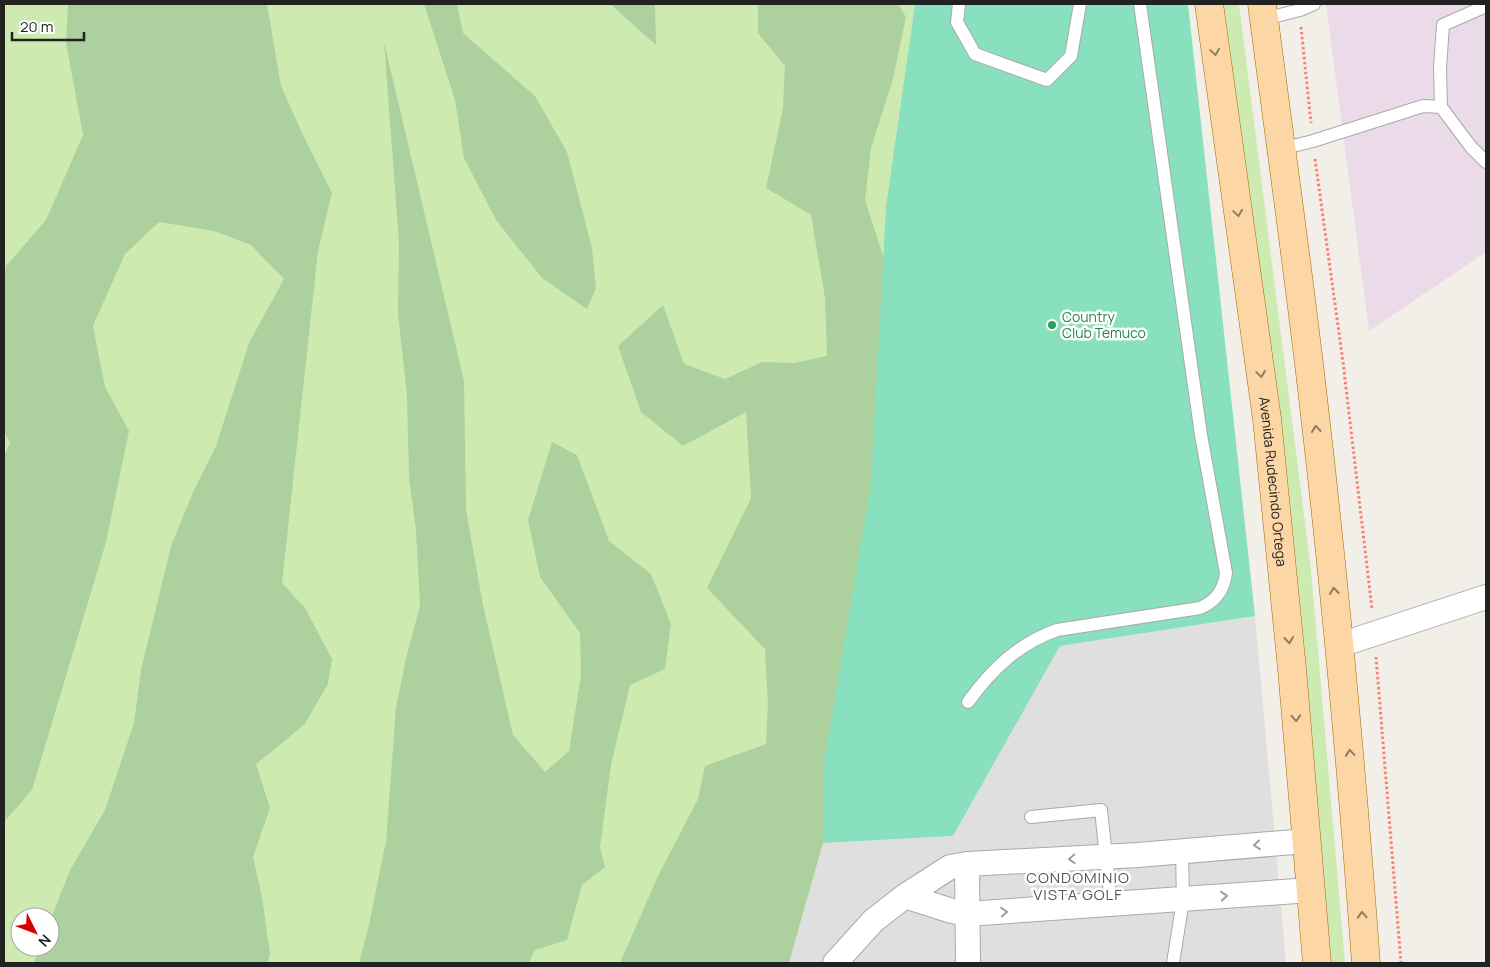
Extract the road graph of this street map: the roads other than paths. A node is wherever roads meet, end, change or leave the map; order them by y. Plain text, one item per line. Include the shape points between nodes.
1 (959, 4) edge
2 (1080, 4) edge
3 (1140, 4) edge
4 (1208, 4) edge
5 (1314, 4) edge
6 (1486, 6) edge
7 (1264, 12) edge
8 (1441, 107) junction
9 (1281, 149) junction
10 (1486, 162) edge
11 (1486, 597) edge
12 (1340, 645) junction
13 (968, 702) dead end
14 (1031, 817) dead end
15 (1306, 841) junction
16 (1182, 852) junction
17 (1106, 858) junction
18 (967, 864) junction
19 (1311, 890) junction
20 (905, 896) junction
21 (1183, 900) junction
22 (1111, 904) junction
23 (967, 914) junction
24 (835, 963) edge
25 (968, 963) edge
26 (1173, 963) edge
27 (1317, 963) edge
28 (1366, 963) edge

1 - 2 lane via 957,22 975,54 1047,80 1071,56
3 - 13 lane via 1225,582 1216,598 1200,608 1042,635 1001,662
4 -> 15 main road, Avenida Rudecindo Ortega via 1267,419
5 - 7 lane via 1300,10
6 - 8 lane via 1443,25
7 - 9 main road
8 - 9 lane via 1423,106
8 - 10 lane
12 -> 9 main road via 1313,396
11 - 12 street
28 -> 12 main road
14 - 17 lane via 1101,810
15 -> 16 street
15 - 19 main road, Avenida Rudecindo Ortega
16 - 17 street
16 - 21 lane
17 -> 18 street
17 - 22 lane
18 - 20 street via 950,867
18 - 23 street
21 -> 19 street
19 - 27 main road, Avenida Rudecindo Ortega
20 - 23 street
20 - 24 street via 873,921
21 - 22 street
21 - 26 lane
23 -> 22 street
23 - 25 street

